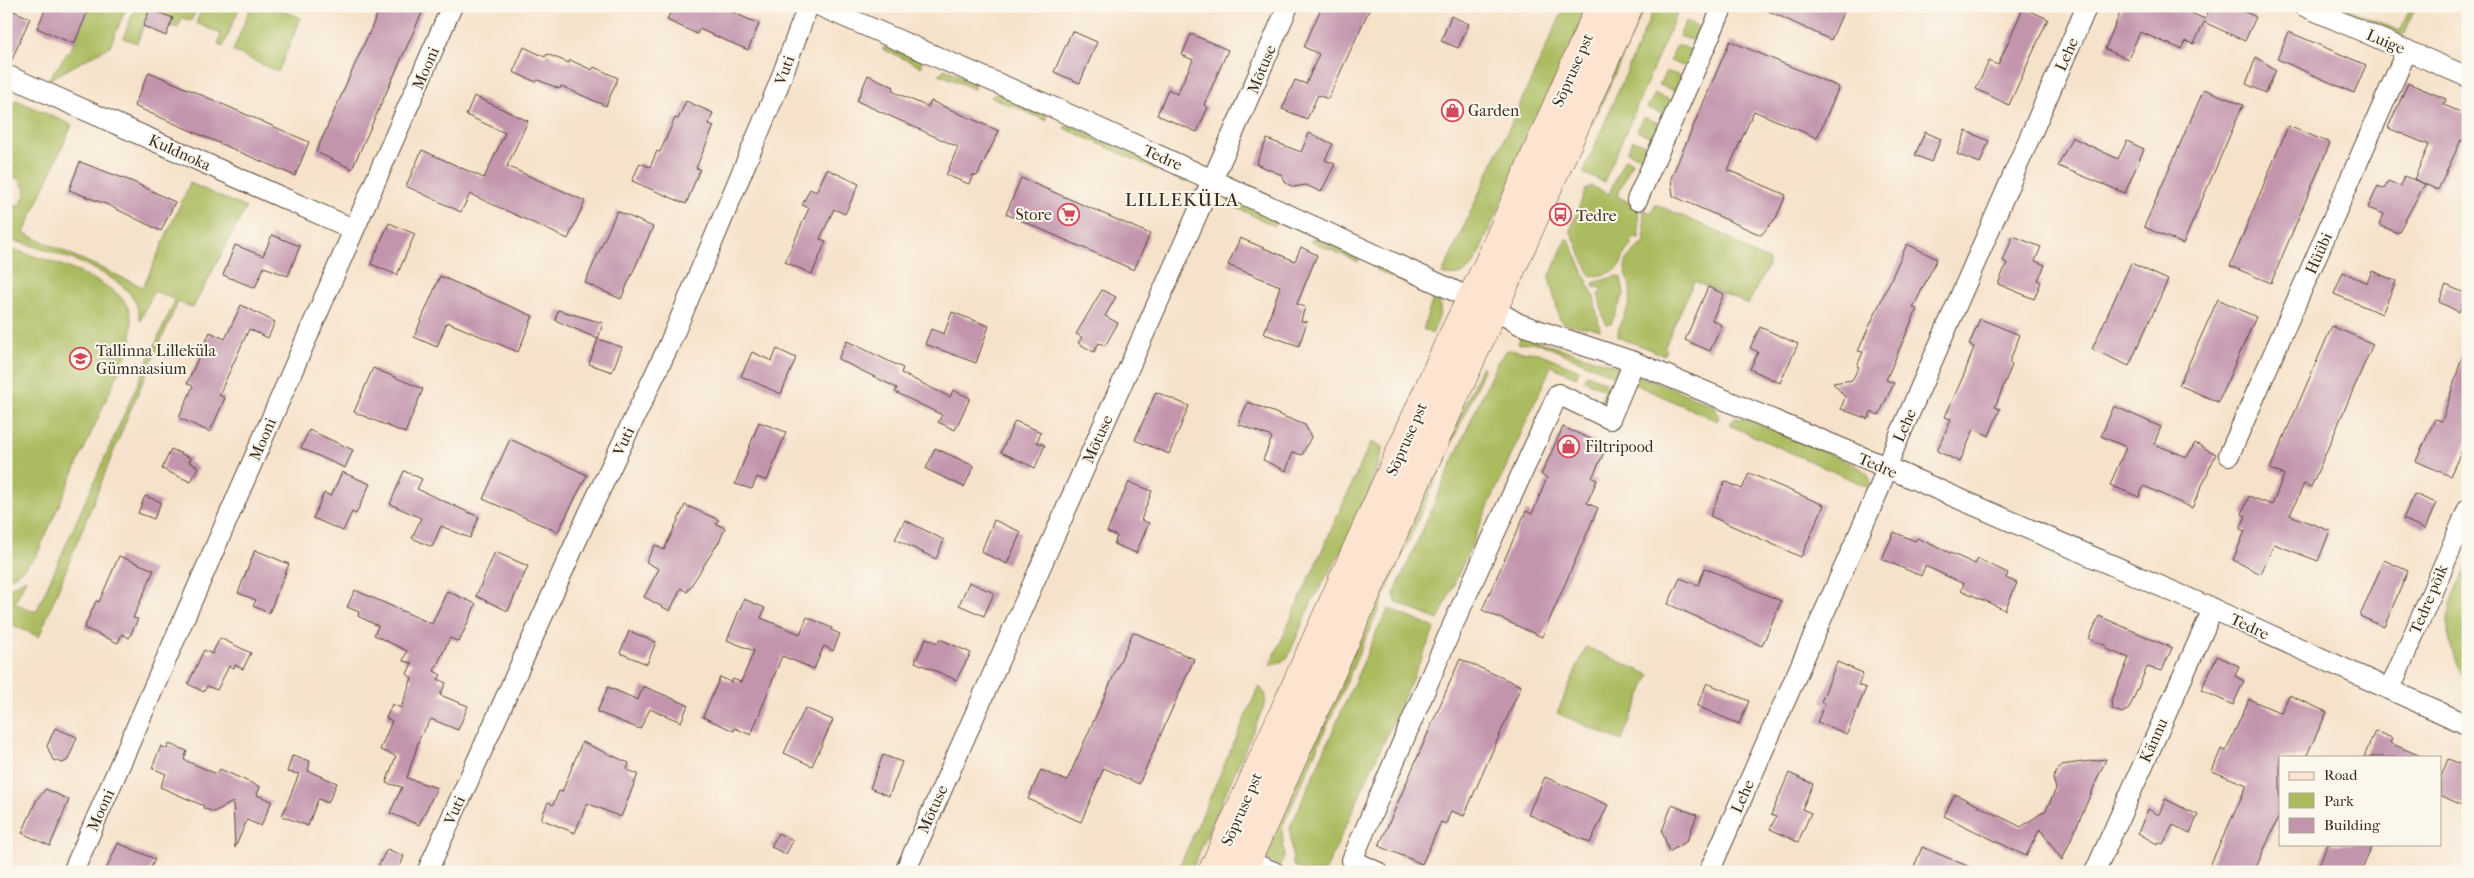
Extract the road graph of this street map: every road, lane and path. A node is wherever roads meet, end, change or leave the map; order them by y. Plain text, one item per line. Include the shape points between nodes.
1 (452, 6) edge
2 (808, 6) edge
3 (820, 6) edge
4 (1288, 6) edge
5 (1600, 6) edge
6 (1629, 6) edge
7 (1723, 6) edge
8 (2087, 6) edge
9 (2304, 6) edge
10 (2407, 50) junction
11 (6, 75) edge
12 (2468, 77) edge
13 (1213, 179) junction
14 (1637, 200) dead end
15 (354, 229) junction
16 (1483, 304) junction
17 (1634, 362) junction
18 (2229, 455) dead end
19 (1886, 468) junction
20 (2468, 509) edge
21 (2213, 608) junction
22 (2390, 689) junction
23 (2468, 725) edge
24 (1245, 866) edge
25 (73, 872) edge
26 (427, 872) edge
27 (905, 872) edge
28 (1212, 872) edge
29 (1274, 872) edge
30 (1377, 872) edge
31 (1709, 872) edge
32 (2095, 872) edge

1 - 15 street, Mooni
2 - 26 street, Vuti via 777,90 669,345 589,513
3 - 13 street, Tedre
4 - 13 street, Mõtuse
5 - 16 main road, Sõpruse pst
6 - 16 main road, Sõpruse pst
7 - 14 street
8 - 19 street, Lehe
9 - 10 street, Luige
10 - 12 street, Luige
10 - 18 street, Hüübi
11 - 15 street, Kuldnoka
13 - 16 street, Tedre
13 - 27 street, Mõtuse
15 - 25 street, Mooni
16 - 17 street, Tedre via 1519,324
16 - 24 main road, Sõpruse pst
16 - 28 main road, Sõpruse pst via 1448,345
17 - 19 street, Tedre
17 - 30 street via 1610,419 1558,394 1352,860
19 - 21 street, Tedre
19 - 31 street, Lehe
20 - 22 street, Tedre põik
21 - 22 street, Tedre
21 - 32 street, Kännu
22 - 23 street, Tedre
24 - 29 street

